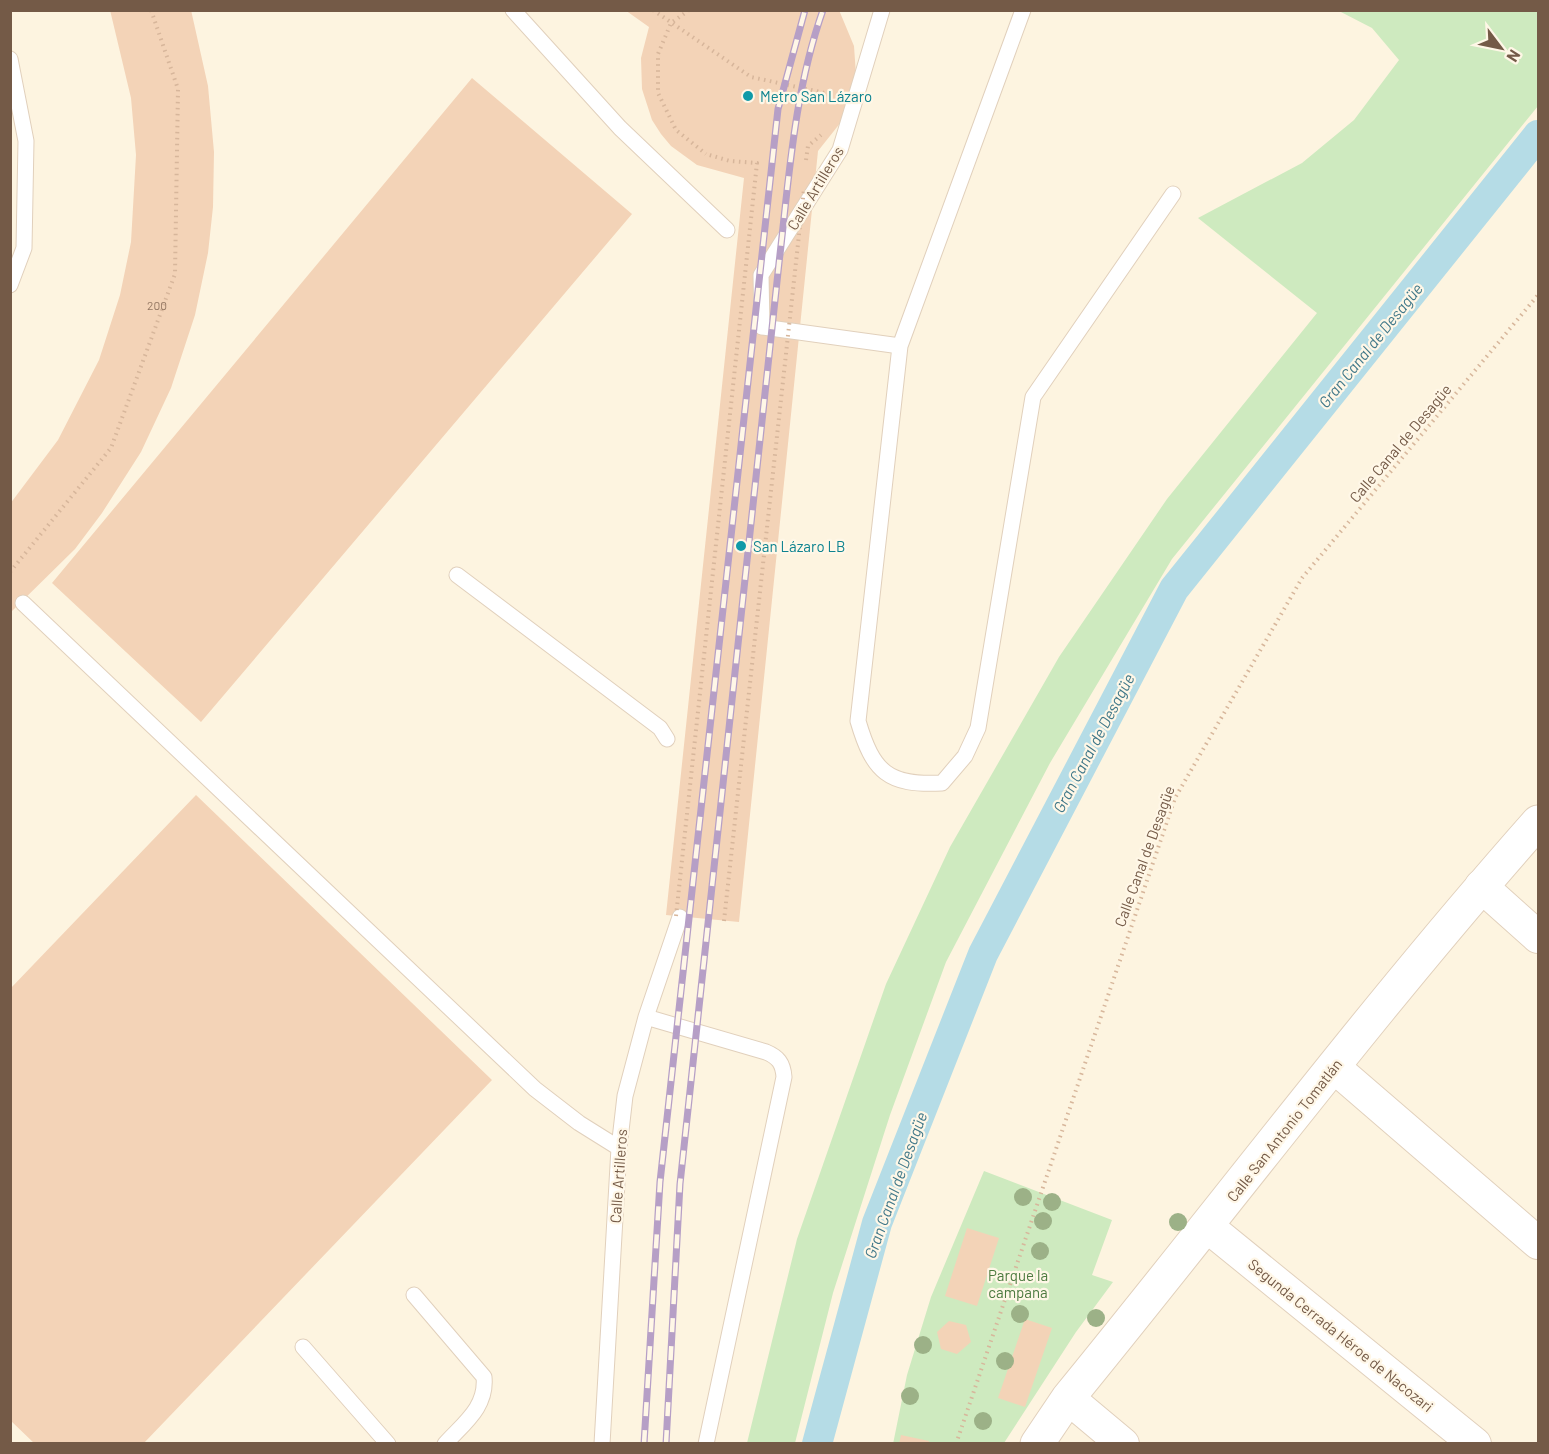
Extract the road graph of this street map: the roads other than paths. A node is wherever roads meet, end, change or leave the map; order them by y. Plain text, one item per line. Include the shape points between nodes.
1 (513, 10) edge
2 (882, 10) edge
3 (1023, 10) edge
4 (10, 59) edge
5 (1173, 194) dead end
6 (727, 230) dead end
7 (10, 285) edge
8 (900, 346) junction
9 (457, 575) dead end
10 (23, 603) dead end
11 (667, 739) dead end
12 (1539, 822) edge
13 (1481, 886) junction
14 (678, 916) road end
15 (1539, 937) edge
16 (646, 1017) junction
17 (1334, 1067) junction
18 (618, 1148) junction
19 (1208, 1227) junction
20 (1539, 1243) edge
21 (414, 1295) dead end
22 (303, 1347) dead end
23 (1068, 1398) junction
24 (388, 1443) edge
25 (445, 1443) edge
26 (602, 1443) edge
27 (706, 1443) edge
28 (1037, 1443) edge
29 (1123, 1443) edge
30 (1474, 1443) edge

1 - 6 lane via 620,128
2 - 8 lane, Calle Artilleros via 840,150 761,275 762,327
3 - 8 lane
4 - 7 lane via 26,141 24,248
5 - 8 lane via 1033,397 978,728 965,756 942,783 913,785 886,775 866,750 858,721
9 - 11 lane via 660,728
10 - 18 lane via 535,1089
12 - 13 street, Calle San Antonio Tomatlán
13 - 15 street
13 - 17 street, Calle San Antonio Tomatlán
14 - 16 lane, Calle Artilleros
16 - 18 lane, Calle Artilleros via 625,1096
16 - 27 lane via 766,1052 780,1061 783,1068
17 - 19 street, Calle San Antonio Tomatlán
17 - 20 street
18 - 26 lane, Calle Artilleros
19 - 23 street, Calle San Antonio Tomatlán
19 - 30 street, Segunda Cerrada Héroe de Nacozari
21 - 25 lane via 484,1377 482,1403
22 - 24 lane
23 - 28 street, Calle San Antonio Tomatlán
23 - 29 street

